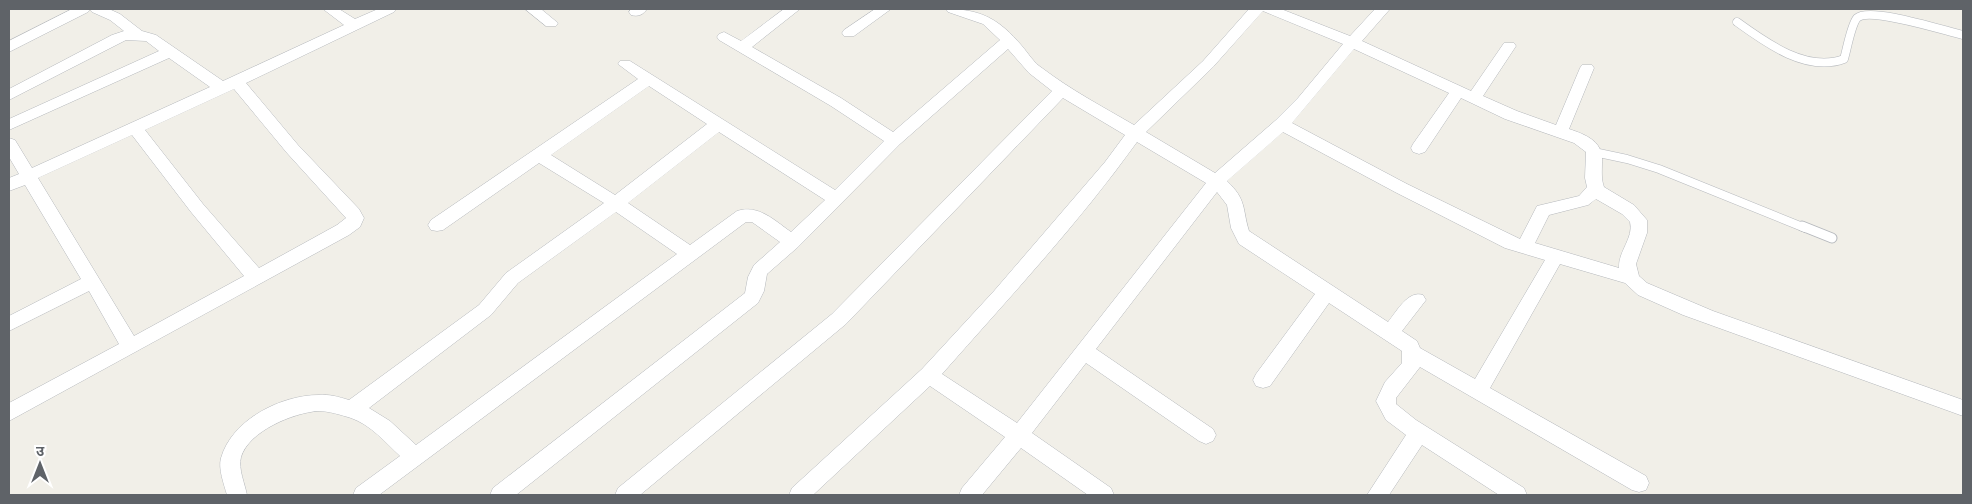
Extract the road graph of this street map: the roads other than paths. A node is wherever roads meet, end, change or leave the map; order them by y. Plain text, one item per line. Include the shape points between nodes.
1 (83, 9) edge
2 (97, 9) edge
3 (330, 9) edge
4 (389, 9) edge
5 (532, 9) edge
6 (793, 9) edge
7 (884, 9) edge
8 (953, 9) edge
9 (1257, 9) edge
10 (1383, 9) edge
11 (1278, 10) edge
12 (983, 13) edge
13 (550, 22) dead end
14 (1737, 22) dead end
15 (355, 26) junction
16 (849, 33) dead end
17 (137, 34) junction
18 (1963, 35) edge
19 (724, 37) dead end
20 (1009, 40) junction
21 (1352, 42) junction
22 (1509, 46) dead end
23 (9, 47) edge
24 (742, 48) junction
25 (170, 52) junction
26 (625, 64) dead end
27 (1587, 68) dead end
28 (649, 79) junction
29 (229, 84) junction
30 (1062, 90) junction
31 (1458, 91) junction
32 (9, 95) edge
33 (1474, 98) junction
34 (718, 124) junction
35 (1282, 124) junction
36 (9, 125) edge
37 (135, 128) junction
38 (1560, 132) junction
39 (1135, 133) junction
40 (894, 140) junction
41 (9, 144) edge
42 (1419, 148) dead end
43 (1594, 152) junction
44 (539, 155) junction
45 (27, 177) junction
46 (1216, 181) junction
47 (9, 185) edge
48 (1595, 188) junction
49 (836, 199) junction
50 (616, 203) junction
51 (437, 225) dead end
52 (1832, 238) dead end
53 (792, 242) junction
54 (1524, 247) junction
55 (690, 254) junction
56 (1555, 256) junction
57 (256, 277) junction
58 (1630, 278) junction
59 (91, 282) junction
60 (1327, 291) junction
61 (1417, 300) dead end
62 (9, 324) edge
63 (1391, 332) junction
64 (130, 347) junction
65 (1084, 351) junction
66 (1414, 354) junction
67 (928, 375) junction
68 (1263, 380) dead end
69 (1479, 390) junction
70 (1963, 408) edge
71 (351, 410) junction
72 (9, 413) edge
73 (1419, 432) junction
74 (1020, 435) junction
75 (1206, 435) dead end
76 (415, 457) junction
77 (1639, 483) dead end
78 (237, 495) edge
79 (363, 495) edge
80 (500, 495) edge
81 (625, 495) edge
82 (799, 495) edge
83 (969, 495) edge
84 (1104, 495) edge
85 (1377, 495) edge
86 (1517, 495) edge

1 - 23 street
2 - 17 street via 115,17
3 - 15 street
4 - 15 street
5 - 13 street
6 - 24 street
7 - 16 street
8 - 12 street
9 - 39 street via 1208,64
10 - 21 street
11 - 21 street
12 - 20 street
14 - 18 lane via 1772,46 1824,63 1844,59 1855,20 1861,15 1890,17
15 - 29 street
17 - 25 street via 151,38
17 - 32 street via 117,38
19 - 24 street
20 - 30 street via 1034,70
20 - 40 street
21 - 31 street
21 - 35 street
22 - 33 street
24 - 40 street
25 - 29 street
25 - 36 street
26 - 28 street
27 - 38 street
28 - 34 street
28 - 44 street
29 - 37 street
29 - 57 street via 355,218 343,230
30 - 39 street
30 - 81 street via 839,320
31 - 33 street
31 - 42 street
33 - 38 street
34 - 49 street
34 - 50 street
35 - 46 street
35 - 54 street via 1401,188
37 - 45 street
37 - 57 street
38 - 43 street via 1580,140
39 - 46 street
39 - 67 street via 1111,166 1000,296
40 - 49 street
41 - 45 street
43 - 48 street
43 - 52 lane via 1656,168
44 - 50 street
44 - 51 street
45 - 47 street
45 - 59 street
46 - 60 street via 1234,202 1238,227 1245,239
46 - 65 street
48 - 54 street via 1587,199 1543,210
48 - 58 street via 1628,207 1639,222 1640,228 1628,255
49 - 53 street
50 - 55 street
50 - 71 street via 512,278 485,310
53 - 55 street via 756,216 747,214
53 - 80 street via 760,270 752,298
54 - 56 street
55 - 76 street
56 - 58 street
56 - 69 street
57 - 64 street
58 - 70 street via 1641,288 1700,315
59 - 62 street
59 - 64 street
60 - 63 street
60 - 68 street
61 - 63 street
63 - 66 street via 1410,346
64 - 72 street
65 - 74 street
65 - 75 street
66 - 69 street
66 - 73 street via 1410,368 1387,394 1386,401 1389,409
67 - 74 street
67 - 82 street
69 - 77 street
71 - 76 street via 373,419
71 - 78 street via 331,404 304,404 269,418 247,433 231,458 230,472
73 - 85 street
73 - 86 street
74 - 83 street
74 - 84 street
76 - 79 street

